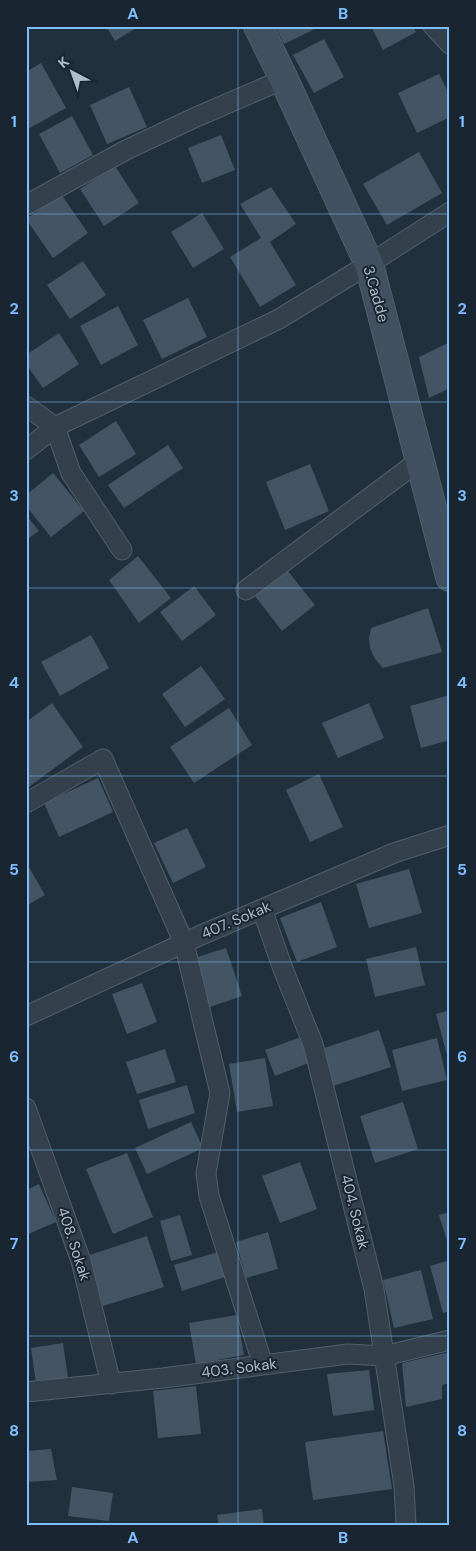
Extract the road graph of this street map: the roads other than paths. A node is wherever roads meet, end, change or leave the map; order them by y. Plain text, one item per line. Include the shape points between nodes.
1 (258, 26) edge
2 (433, 26) edge
3 (450, 44) edge
4 (284, 79) junction
5 (26, 205) edge
6 (450, 212) edge
7 (369, 264) junction
8 (26, 406) edge
9 (55, 428) junction
10 (26, 450) edge
11 (420, 460) junction
12 (446, 541) edge
13 (122, 550) dead end
14 (450, 577) edge
15 (246, 590) dead end
16 (26, 802) edge
17 (450, 834) edge
18 (262, 909) junction
19 (184, 943) junction
20 (26, 1016) edge
21 (26, 1108) edge
22 (450, 1340) edge
23 (384, 1356) junction
24 (263, 1365) junction
25 (111, 1384) junction
26 (26, 1392) edge
27 (406, 1525) edge

1 - 4 street, 3.Cadde
2 - 3 street
4 - 5 street via 126,150
4 - 7 street, 3.Cadde
6 - 7 street
7 - 9 street via 279,319
7 - 11 street, 3.Cadde
8 - 9 street
9 - 10 street
9 - 13 street via 71,473
11 - 12 street, 3.Cadde
11 - 15 street
12 - 14 street, 3.Cadde
16 - 19 street via 104,759
17 - 18 street, 407. Sokak
18 - 19 street, 407. Sokak
18 - 23 street, 404. Sokak via 313,1044 374,1289
19 - 20 street, 407. Sokak
19 - 24 street via 220,1093 206,1173 209,1196
21 - 25 street, 408. Sokak via 81,1261
22 - 23 street, 403. Sokak
23 - 24 street, 403. Sokak via 348,1354
23 - 27 street, 404. Sokak via 404,1486
24 - 25 street, 403. Sokak
25 - 26 street, 403. Sokak

